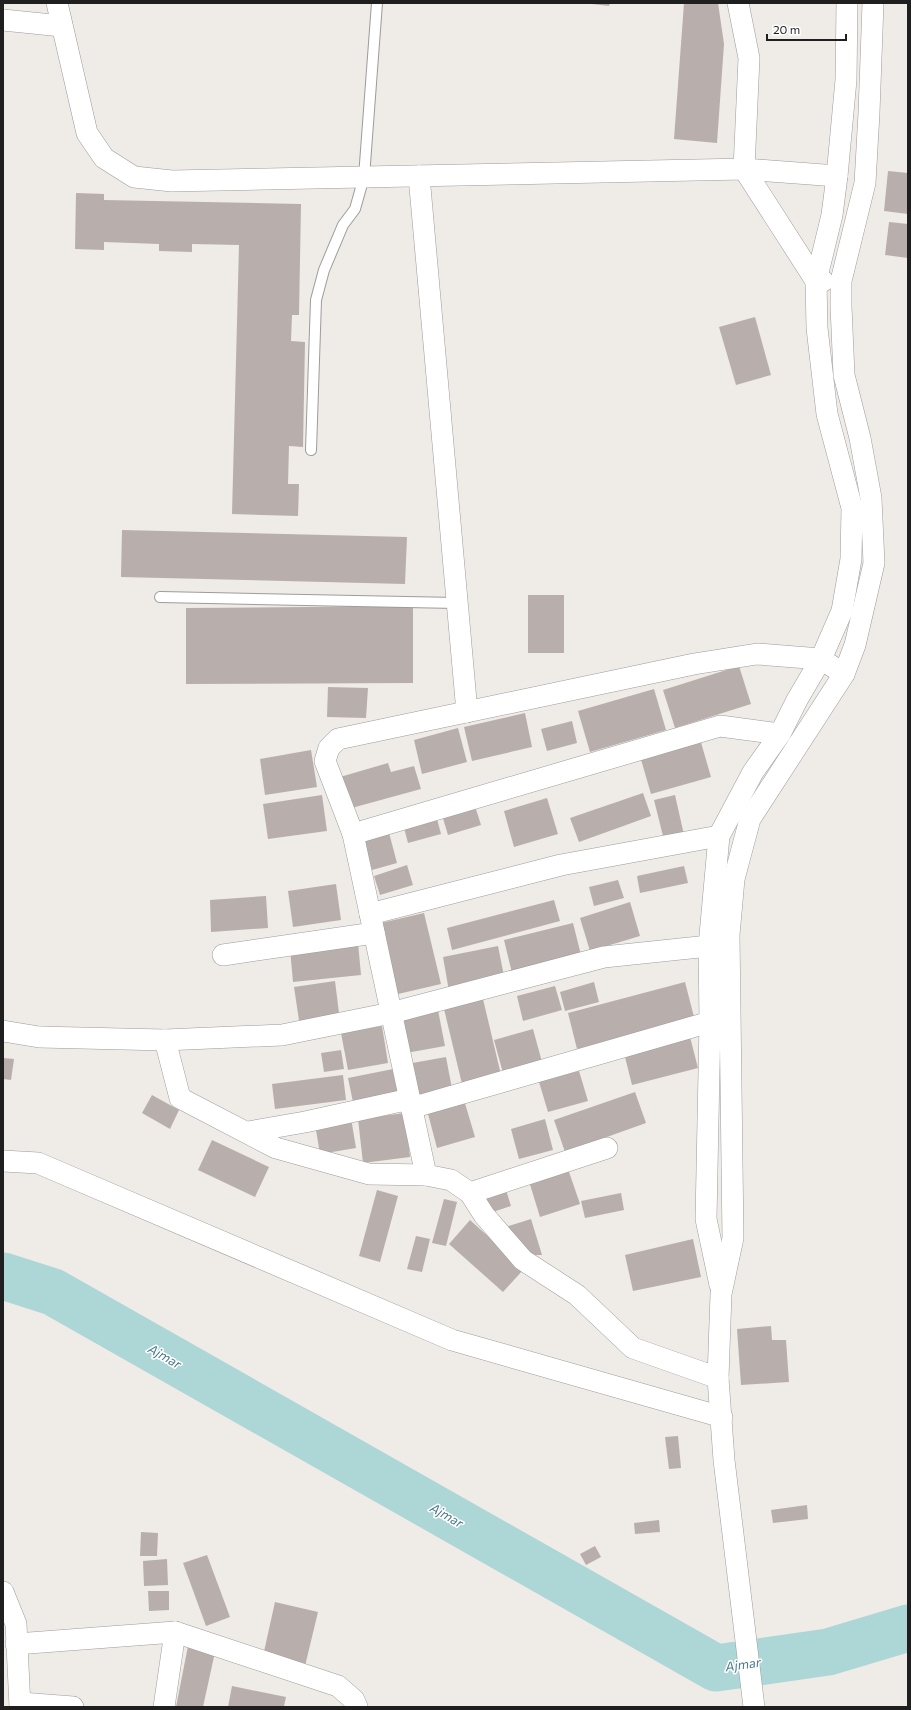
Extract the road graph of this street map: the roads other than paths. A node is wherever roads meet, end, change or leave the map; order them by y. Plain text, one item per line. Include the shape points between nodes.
1 (57, 3) edge
2 (377, 3) edge
3 (738, 3) edge
4 (847, 3) edge
5 (873, 3) edge
6 (3, 20) edge
7 (62, 26) junction
8 (744, 169) junction
9 (418, 176) junction
10 (837, 176) junction
11 (364, 177) junction
12 (816, 281) junction
13 (841, 281) junction
14 (311, 450) dead end
15 (160, 597) dead end
16 (457, 603) junction
17 (821, 659) junction
18 (844, 674) junction
19 (467, 712) junction
20 (780, 734) junction
21 (353, 834) junction
22 (719, 836) junction
23 (372, 923) junction
24 (709, 946) junction
25 (223, 954) dead end
26 (391, 1013) junction
27 (710, 1022) junction
28 (3, 1031) edge
29 (165, 1040) junction
30 (410, 1104) junction
31 (248, 1132) junction
32 (608, 1148) dead end
33 (3, 1161) edge
34 (426, 1175) junction
35 (470, 1193) junction
36 (721, 1294) junction
37 (718, 1378) junction
38 (722, 1416) junction
39 (3, 1592) edge
40 (175, 1632) junction
41 (16, 1644) junction
42 (20, 1705) edge
43 (73, 1707) edge
44 (164, 1707) edge
45 (357, 1707) edge
46 (754, 1707) edge

1 - 7 street
2 - 11 lane
3 - 8 street via 749,58
4 - 10 street via 846,80
5 - 13 street via 865,183
6 - 7 street
7 - 11 street via 87,133 104,158 134,177 172,182
8 - 9 street
8 - 10 street
8 - 12 street
9 - 11 street
9 - 16 street
10 - 12 street via 832,215
11 - 14 lane via 355,209 343,225 324,270 316,300
12 - 13 street
12 - 17 street via 817,328 827,414 852,508 851,559 842,611
13 - 18 street via 844,375 860,438 871,498 874,563 855,645
15 - 16 lane
16 - 19 street
17 - 18 street
17 - 19 street via 757,654 694,664
17 - 20 street
18 - 36 street via 750,819 734,879 729,935 734,1238
19 - 21 street via 338,739 329,748 325,761
20 - 21 street via 720,726
20 - 22 street via 753,772
21 - 23 street
22 - 23 street via 561,865
22 - 24 street
23 - 25 street
23 - 26 street
24 - 26 street via 604,958
24 - 27 street
26 - 29 street via 282,1035
26 - 30 street
27 - 30 street
27 - 36 street via 706,1219
28 - 29 street via 39,1036
29 - 31 street via 180,1098
30 - 31 street
30 - 34 street
31 - 34 street via 276,1148 369,1174
32 - 35 street
33 - 38 street via 38,1163 452,1340
34 - 35 street via 451,1180
35 - 37 street via 484,1215 523,1260 576,1295 633,1348
36 - 37 street
37 - 38 street
38 - 46 street via 724,1460
39 - 41 street via 16,1624
40 - 41 street
40 - 44 street
40 - 45 street via 338,1686 354,1700
41 - 42 street
42 - 43 street

